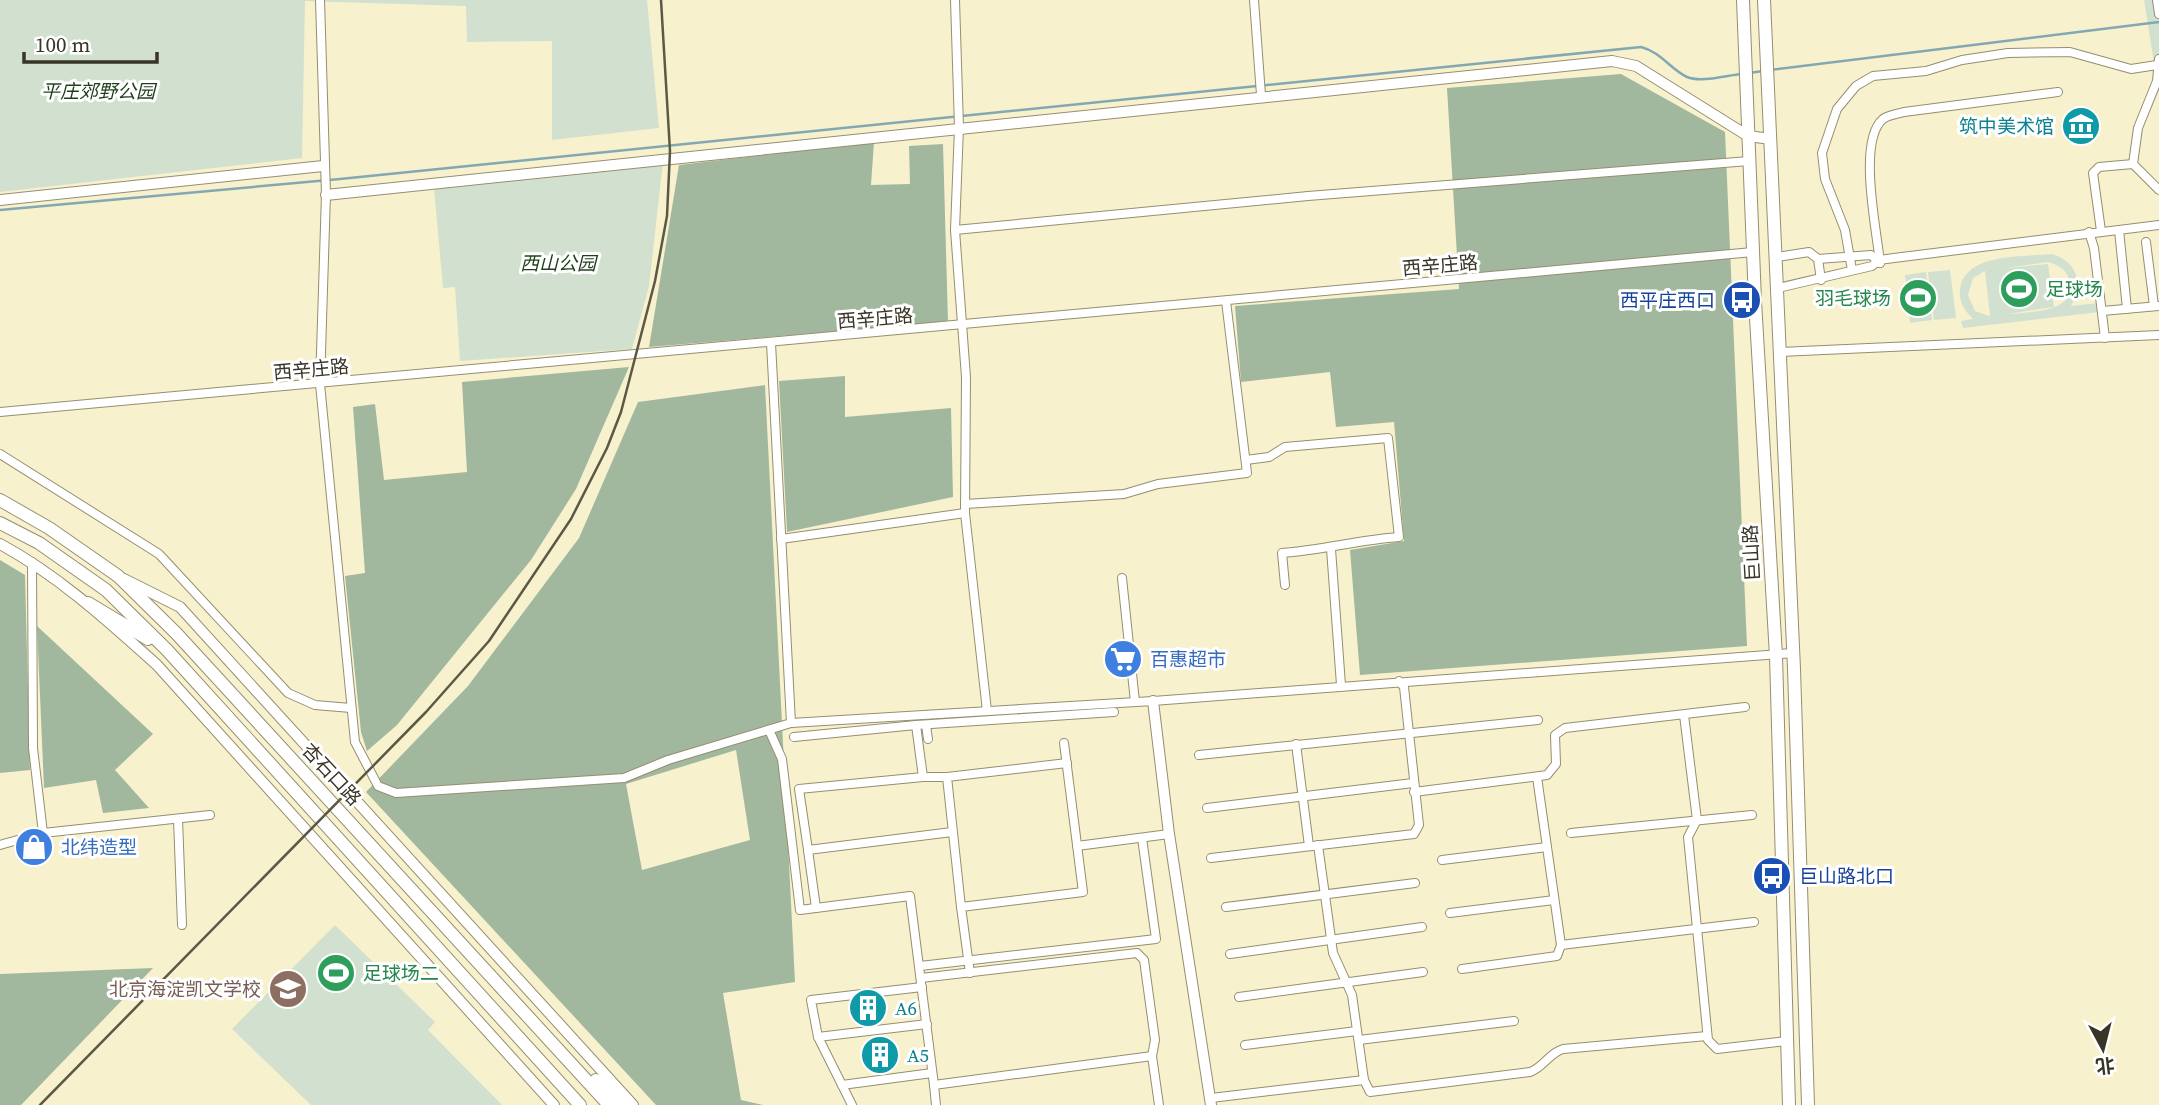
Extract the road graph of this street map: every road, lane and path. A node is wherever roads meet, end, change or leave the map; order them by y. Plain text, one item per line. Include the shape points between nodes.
1 (320, 0) edge
2 (955, 0) edge
3 (1254, 0) edge
4 (1743, 0) edge
5 (1765, 0) edge
6 (2157, 0) edge
7 (2158, 9) edge
8 (2159, 15) edge
9 (2158, 62) edge
10 (2058, 92) dead end
11 (1261, 95) junction
12 (959, 127) junction
13 (1748, 136) junction
14 (1771, 139) junction
15 (1749, 161) junction
16 (2133, 164) junction
17 (323, 167) junction
18 (2159, 190) edge
19 (326, 194) junction
20 (0, 200) edge
21 (2159, 225) edge
22 (955, 230) junction
23 (2119, 230) junction
24 (2101, 231) junction
25 (2089, 232) junction
26 (2146, 242) dead end
27 (1754, 252) junction
28 (1849, 256) junction
29 (1777, 257) junction
30 (1818, 259) junction
31 (1880, 263) junction
32 (1852, 270) junction
33 (1821, 279) junction
34 (1778, 288) junction
35 (1226, 301) junction
36 (2157, 306) edge
37 (2127, 309) junction
38 (2102, 311) junction
39 (962, 326) junction
40 (2159, 335) edge
41 (2105, 338) junction
42 (771, 343) junction
43 (1780, 352) junction
44 (320, 384) junction
45 (0, 412) edge
46 (0, 454) edge
47 (1246, 460) junction
48 (0, 500) edge
49 (965, 509) junction
50 (0, 523) edge
51 (781, 540) junction
52 (0, 544) edge
53 (1331, 550) junction
54 (32, 562) junction
55 (118, 576) junction
56 (1122, 578) dead end
57 (1285, 584) dead end
58 (88, 603) junction
59 (167, 650) junction
60 (1793, 653) junction
61 (1776, 656) junction
62 (1399, 681) junction
63 (1341, 685) junction
64 (1153, 701) junction
65 (1135, 702) junction
66 (1745, 707) dead end
67 (351, 708) junction
68 (987, 711) junction
69 (1114, 712) dead end
70 (1684, 715) junction
71 (1538, 720) dead end
72 (791, 723) junction
73 (916, 725) junction
74 (926, 725) junction
75 (769, 730) junction
76 (1407, 733) junction
77 (794, 737) dead end
78 (928, 739) dead end
79 (1064, 743) dead end
80 (1296, 744) junction
81 (1199, 755) dead end
82 (1067, 763) junction
83 (923, 777) junction
84 (1537, 777) junction
85 (947, 778) junction
86 (1414, 787) junction
87 (1206, 808) dead end
88 (210, 815) dead end
89 (1752, 815) dead end
90 (178, 819) junction
91 (1697, 820) junction
92 (952, 832) junction
93 (43, 833) junction
94 (1571, 833) dead end
95 (1169, 834) junction
96 (1142, 838) junction
97 (0, 845) edge
98 (1314, 845) junction
99 (1077, 846) junction
100 (1547, 847) junction
101 (808, 850) junction
102 (1211, 858) dead end
103 (1442, 860) dead end
104 (1415, 883) dead end
105 (1325, 894) junction
106 (1554, 900) junction
107 (961, 907) junction
108 (1226, 907) dead end
109 (816, 908) junction
110 (1450, 913) dead end
111 (1754, 922) dead end
112 (182, 925) dead end
113 (1422, 927) dead end
114 (1699, 928) junction
115 (1331, 941) junction
116 (1560, 945) junction
117 (1230, 954) dead end
118 (968, 960) junction
119 (920, 966) junction
120 (1462, 969) dead end
121 (970, 972) junction
122 (1423, 972) dead end
123 (1346, 981) junction
124 (922, 983) junction
125 (1239, 997) dead end
126 (1514, 1021) dead end
127 (927, 1024) junction
128 (1358, 1036) junction
129 (1707, 1036) junction
130 (818, 1037) junction
131 (551, 1041) junction
132 (1787, 1041) junction
133 (1245, 1045) dead end
134 (1152, 1056) junction
135 (545, 1068) junction
136 (932, 1073) junction
137 (1364, 1080) junction
138 (842, 1085) junction
139 (934, 1086) junction
140 (1211, 1101) edge
141 (554, 1105) edge
142 (567, 1105) edge
143 (580, 1105) edge
144 (609, 1105) edge
145 (624, 1105) edge
146 (632, 1105) edge
147 (852, 1105) edge
148 (936, 1105) edge
149 (1159, 1105) edge
150 (1789, 1105) edge
151 (1808, 1105) edge

1 - 17 street
2 - 12 street
3 - 11 street
4 - 13 main road, 巨山路
5 - 14 main road, 巨山路
6 - 7 street
7 - 8 street
9 - 16 street via 2157,81 2138,128
9 - 28 street via 2131,69 2070,52 2008,53 1926,71 1873,76 1856,86 1837,109 1822,153
10 - 31 street via 1904,112 1884,119 1873,136 1869,157
11 - 12 street
11 - 13 street via 1612,61 1636,66
12 - 19 street
12 - 22 street
13 - 14 street
13 - 15 main road, 巨山路
14 - 29 main road, 巨山路
15 - 22 street
15 - 27 main road, 巨山路
16 - 18 street
16 - 24 street via 2099,167 2093,173
17 - 19 street
17 - 20 street
19 - 44 street
21 - 23 street
22 - 39 street
23 - 24 street
23 - 37 street
24 - 25 street
25 - 31 street
25 - 38 street
26 - 36 street
27 - 35 street, 西辛庄路
27 - 61 main road, 巨山路
28 - 30 street
28 - 31 street via 1871,255
28 - 32 street
29 - 30 street via 1809,252
29 - 34 main road, 巨山路
30 - 33 street
31 - 32 street
32 - 33 street
33 - 34 street
34 - 43 main road, 巨山路
35 - 39 street, 西辛庄路
35 - 47 street
36 - 37 street
37 - 38 street
38 - 41 street
39 - 42 street, 西辛庄路
39 - 49 street
40 - 41 street
41 - 43 street
42 - 44 street, 西辛庄路
42 - 51 street
43 - 60 main road, 巨山路
44 - 45 street, 西辛庄路
44 - 67 street
46 - 67 street via 159,554 288,693 315,705
47 - 49 street via 1247,472 1158,484 1124,494
47 - 53 street via 1269,457 1285,447 1388,438 1399,537 1357,540
48 - 55 main road, 杏石口路
49 - 51 street
49 - 68 street
50 - 59 main road, 杏石口路 via 39,543 106,590
51 - 72 street
52 - 54 street
53 - 57 street via 1282,552
53 - 63 street
54 - 58 street
54 - 93 street via 33,748
55 - 131 main road, 杏石口路 via 176,633
55 - 146 street via 180,607
56 - 65 street
58 - 59 main road
58 - 141 street via 158,665
59 - 135 main road, 杏石口路
60 - 61 street
60 - 151 main road, 巨山路
61 - 62 street
61 - 132 main road, 巨山路
62 - 63 street
62 - 76 street via 1404,687
63 - 64 street
64 - 65 street
64 - 95 street
65 - 68 street
66 - 70 street
67 - 75 street via 355,741 369,770 378,786 396,793 624,778
68 - 72 street
69 - 74 street
70 - 84 street via 1561,729 1555,735 1555,769
70 - 91 street
71 - 76 street
72 - 75 street
73 - 74 street
73 - 77 street
73 - 83 street
74 - 78 street
75 - 109 street via 782,760 800,910
76 - 80 street
76 - 86 street
79 - 82 street
80 - 81 street
80 - 98 street
82 - 85 street
82 - 99 street
83 - 85 street
83 - 101 street via 799,789
84 - 86 street
84 - 100 street
85 - 92 street
86 - 87 street
86 - 98 street via 1419,825 1414,834
88 - 90 street
89 - 91 street
90 - 93 street
90 - 112 street
91 - 94 street
91 - 114 street via 1688,837
92 - 101 street
92 - 107 street
93 - 97 street
95 - 96 street
95 - 140 street
96 - 99 street
96 - 118 street via 1156,939
98 - 102 street
98 - 105 street
99 - 107 street via 1083,897
100 - 103 street
100 - 106 street
101 - 109 street
104 - 105 street
105 - 108 street
105 - 115 street
106 - 110 street
106 - 116 street
107 - 118 street
109 - 119 street via 910,896
111 - 114 street
113 - 115 street
114 - 116 street
114 - 129 street
115 - 117 street
115 - 123 street
116 - 120 street via 1557,956
118 - 119 street
118 - 121 street
119 - 124 street
121 - 124 street
121 - 134 street via 1137,953 1144,960 1148,987 1155,1040
122 - 123 street
123 - 125 street
123 - 128 street via 1353,995
124 - 127 street
124 - 130 street via 811,1000
126 - 128 street
127 - 130 street
127 - 136 street
128 - 133 street
128 - 137 street
129 - 132 street via 1717,1049
129 - 137 street via 1563,1049 1538,1069 1516,1075 1370,1091
130 - 138 street
131 - 144 main road, 杏石口路
131 - 145 main road
132 - 150 main road, 巨山路
134 - 139 street
134 - 149 street
135 - 142 main road
135 - 143 main road, 杏石口路
136 - 138 street
136 - 139 street
137 - 140 street
138 - 147 street
139 - 148 street

